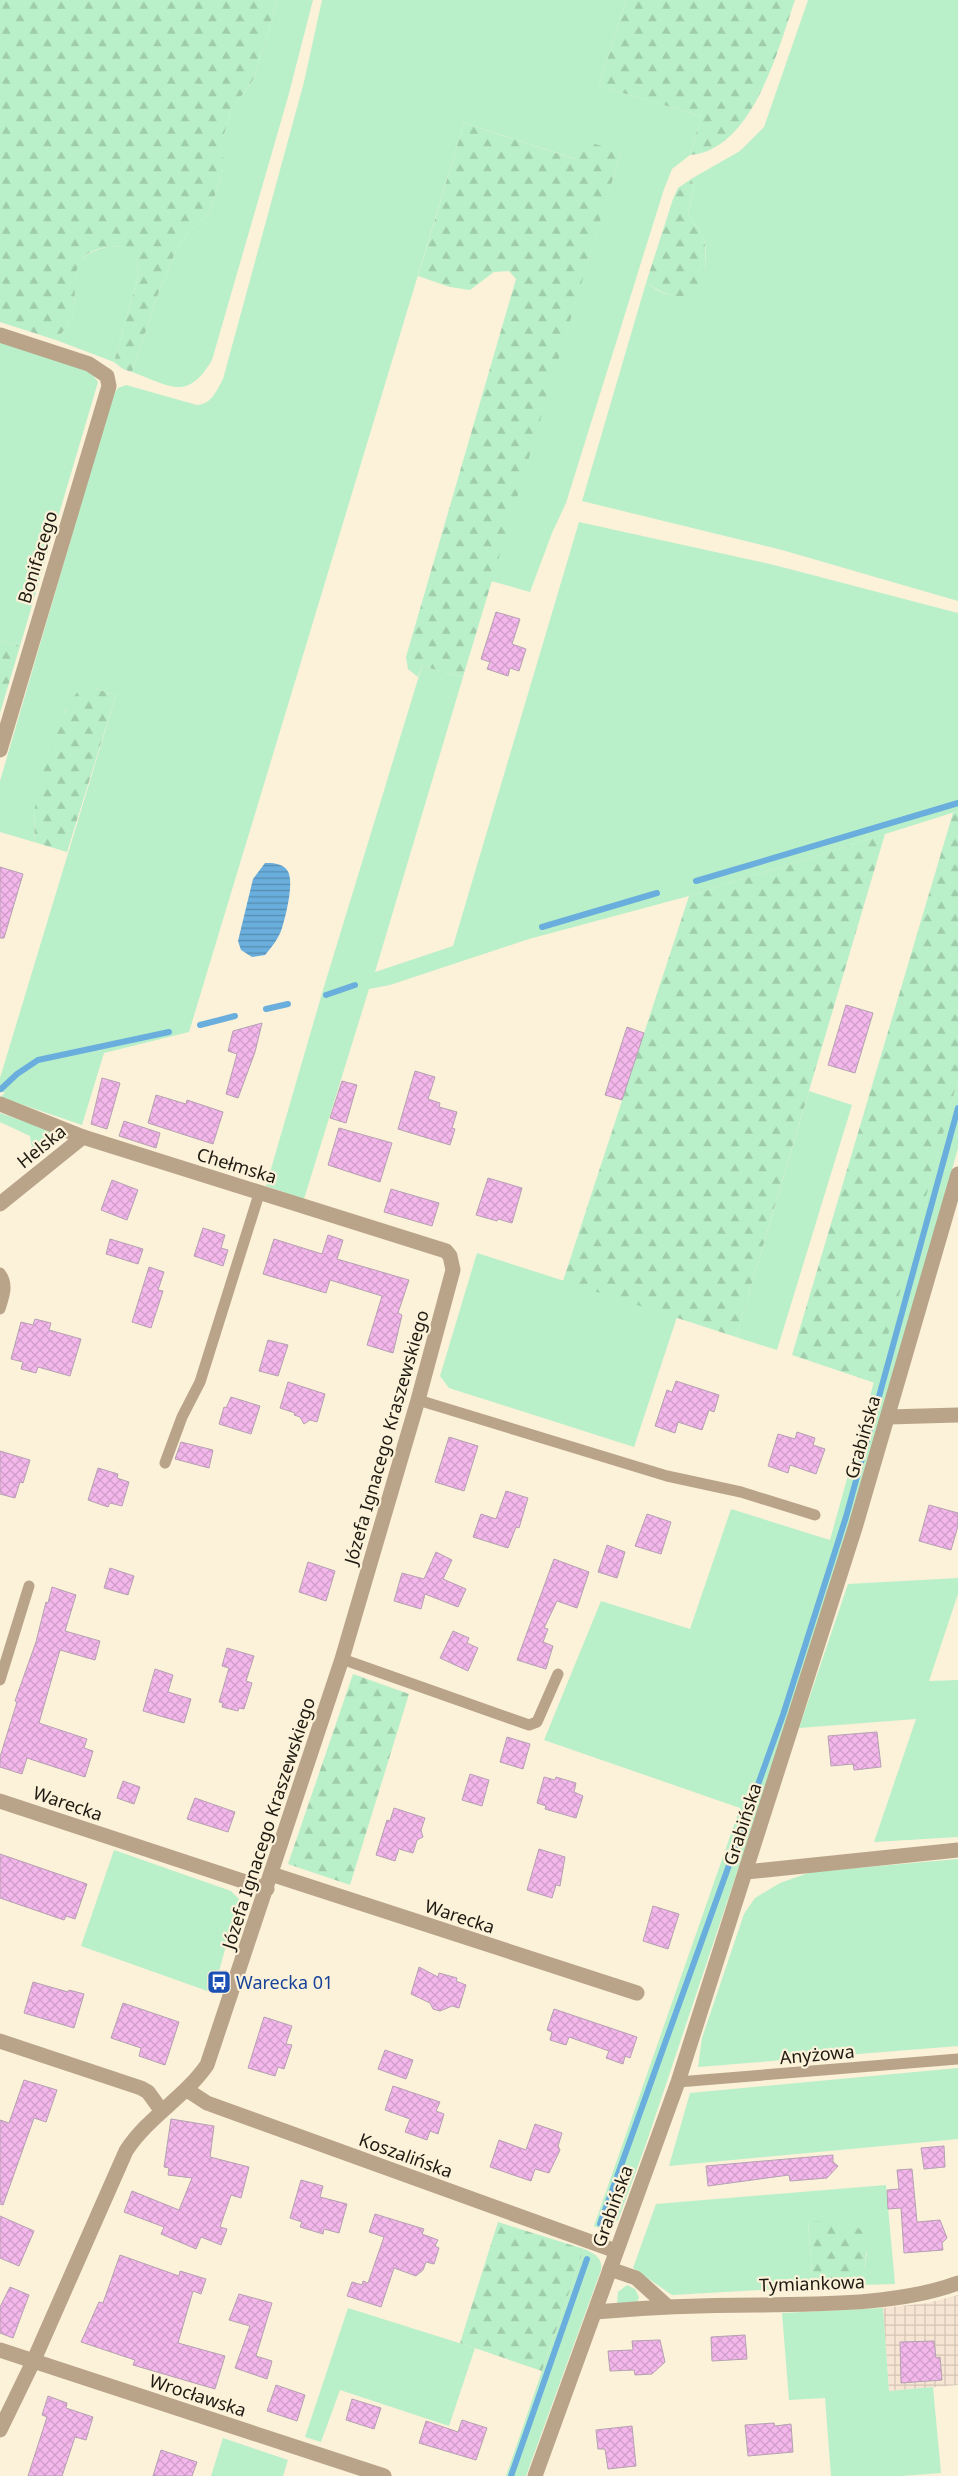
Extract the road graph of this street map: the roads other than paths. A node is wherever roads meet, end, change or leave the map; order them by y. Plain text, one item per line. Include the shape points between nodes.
1 (0, 335) edge
2 (0, 750) edge
3 (0, 1104) edge
4 (83, 1137) junction
5 (958, 1174) edge
6 (260, 1191) junction
7 (0, 1204) edge
8 (453, 1270) joint
9 (0, 1273) edge
10 (0, 1309) edge
11 (418, 1400) junction
12 (958, 1415) edge
13 (888, 1417) junction
14 (165, 1463) dead end
15 (815, 1515) dead end
16 (29, 1586) dead end
17 (342, 1659) junction
18 (558, 1674) dead end
19 (0, 1680) edge
20 (0, 1801) edge
21 (958, 1850) edge
22 (746, 1872) junction
23 (271, 1874) junction
24 (267, 1890) junction
25 (637, 1993) dead end
26 (0, 2041) edge
27 (958, 2059) edge
28 (678, 2082) junction
29 (187, 2090) junction
30 (161, 2110) junction
31 (616, 2251) junction
32 (610, 2268) junction
33 (958, 2283) edge
34 (667, 2306) junction
35 (595, 2312) junction
36 (0, 2350) edge
37 (34, 2362) junction
38 (0, 2430) edge
39 (384, 2476) edge
40 (535, 2476) edge

1 - 2 street, Bonifacego via 89,364 107,376 109,386
3 - 4 street, Chełmska
4 - 6 street, Chełmska
4 - 7 street, Helska
5 - 13 street, Grabińska
6 - 8 street, Chełmska via 446,1251
6 - 14 lane via 200,1382 182,1417
8 - 11 street, Józefa Ignacego Kraszewskiego
9 - 10 lane via 6,1283
11 - 15 lane via 667,1476 741,1492
11 - 17 street, Józefa Ignacego Kraszewskiego
12 - 13 street
13 - 22 street, Grabińska via 856,1528
16 - 19 lane
17 - 18 lane via 529,1725 538,1722
17 - 23 street, Józefa Ignacego Kraszewskiego
20 - 24 street, Warecka
21 - 22 street
22 - 28 street, Grabińska
23 - 24 street, Józefa Ignacego Kraszewskiego
23 - 25 street, Warecka
24 - 29 street, Józefa Ignacego Kraszewskiego via 206,2064
26 - 30 street via 141,2088
27 - 28 lane, Anyżowa
28 - 31 street, Grabińska
29 - 30 street, Józefa Ignacego Kraszewskiego
29 - 31 street, Koszalińska via 207,2103
30 - 37 street, Józefa Ignacego Kraszewskiego via 126,2151
31 - 32 street, Grabińska
32 - 34 street via 636,2278
32 - 35 street, Grabińska
33 - 34 street, Tymiankowa via 942,2289 851,2303
34 - 35 street, Tymiankowa
35 - 40 street, Grabińska
36 - 37 street, Wrocławska
37 - 38 street, Józefa Ignacego Kraszewskiego
37 - 39 street, Wrocławska

